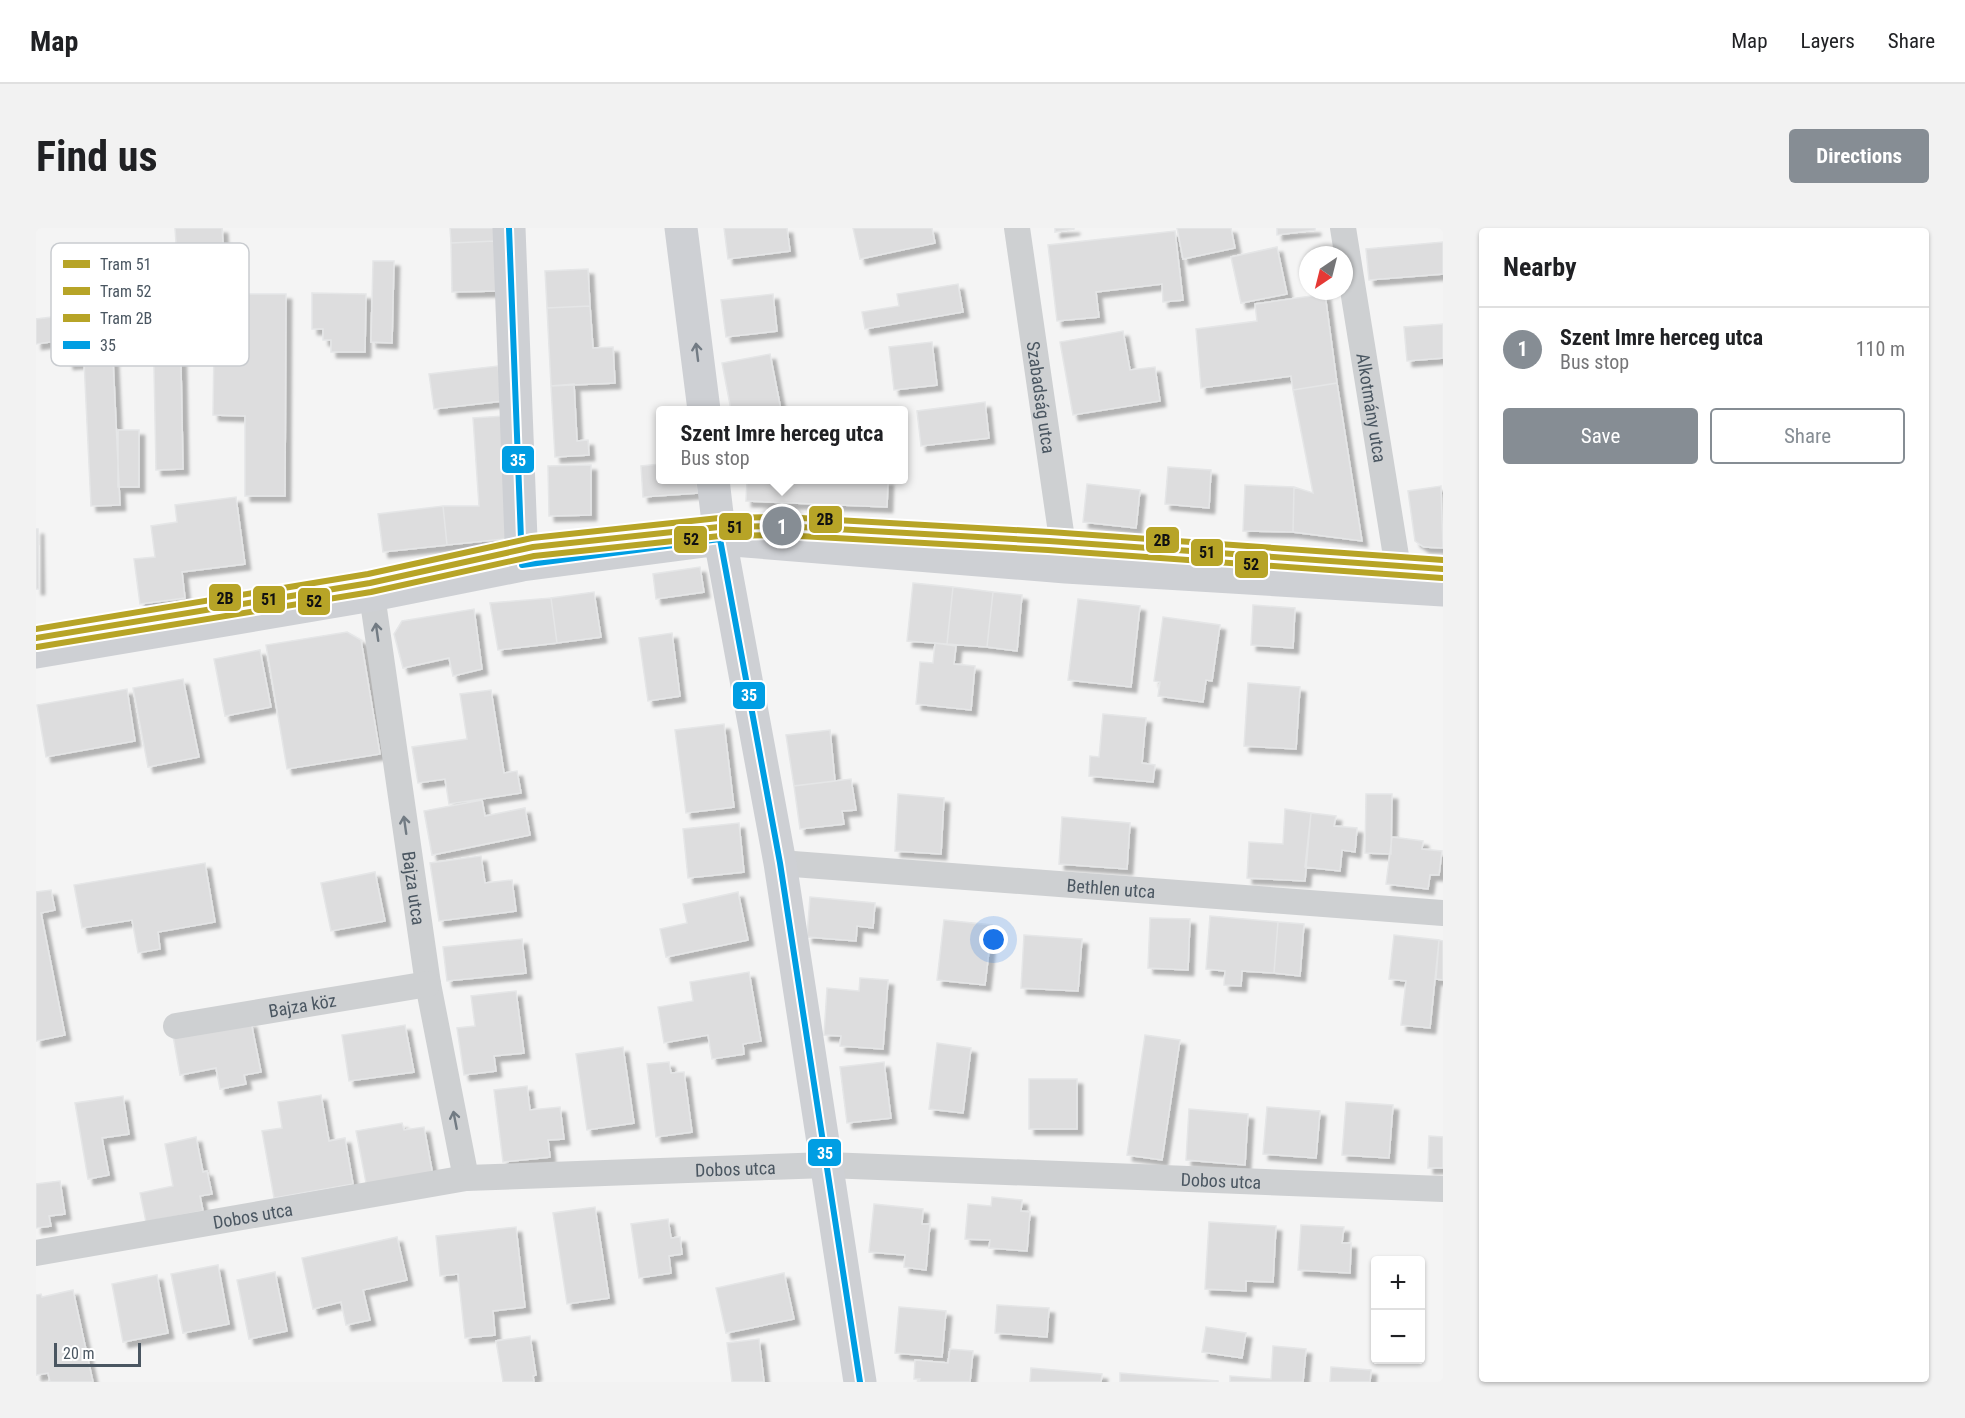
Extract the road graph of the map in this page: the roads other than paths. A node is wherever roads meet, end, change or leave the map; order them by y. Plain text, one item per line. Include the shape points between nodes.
1 (509, 228) edge
2 (681, 228) edge
3 (1017, 228) edge
4 (1343, 228) edge
5 (703, 406) edge
6 (713, 484) edge
7 (720, 539) junction
8 (522, 565) junction
9 (1066, 567) junction
10 (1401, 586) junction
11 (1443, 590) edge
12 (372, 595) junction
13 (36, 652) edge
14 (780, 863) junction
15 (1443, 913) edge
16 (428, 984) junction
17 (176, 1026) dead end
18 (827, 1166) junction
19 (466, 1178) junction
20 (1443, 1189) edge
21 (36, 1254) edge
22 (860, 1382) edge

1 - 8 street
5 -> 2 street
3 - 9 street, Szabadság utca
4 - 10 street, Alkotmány utca
6 - 7 street
7 - 8 street
7 - 9 street
7 - 14 street
8 - 12 street
9 - 10 street
10 - 11 street
12 - 13 street
16 -> 12 street, Bajza utca
14 - 15 street, Bethlen utca
14 - 18 street
16 - 17 street, Bajza köz
19 -> 16 street, Bajza utca
18 - 19 street, Dobos utca
18 - 20 street, Dobos utca
18 - 22 street
19 - 21 street, Dobos utca

